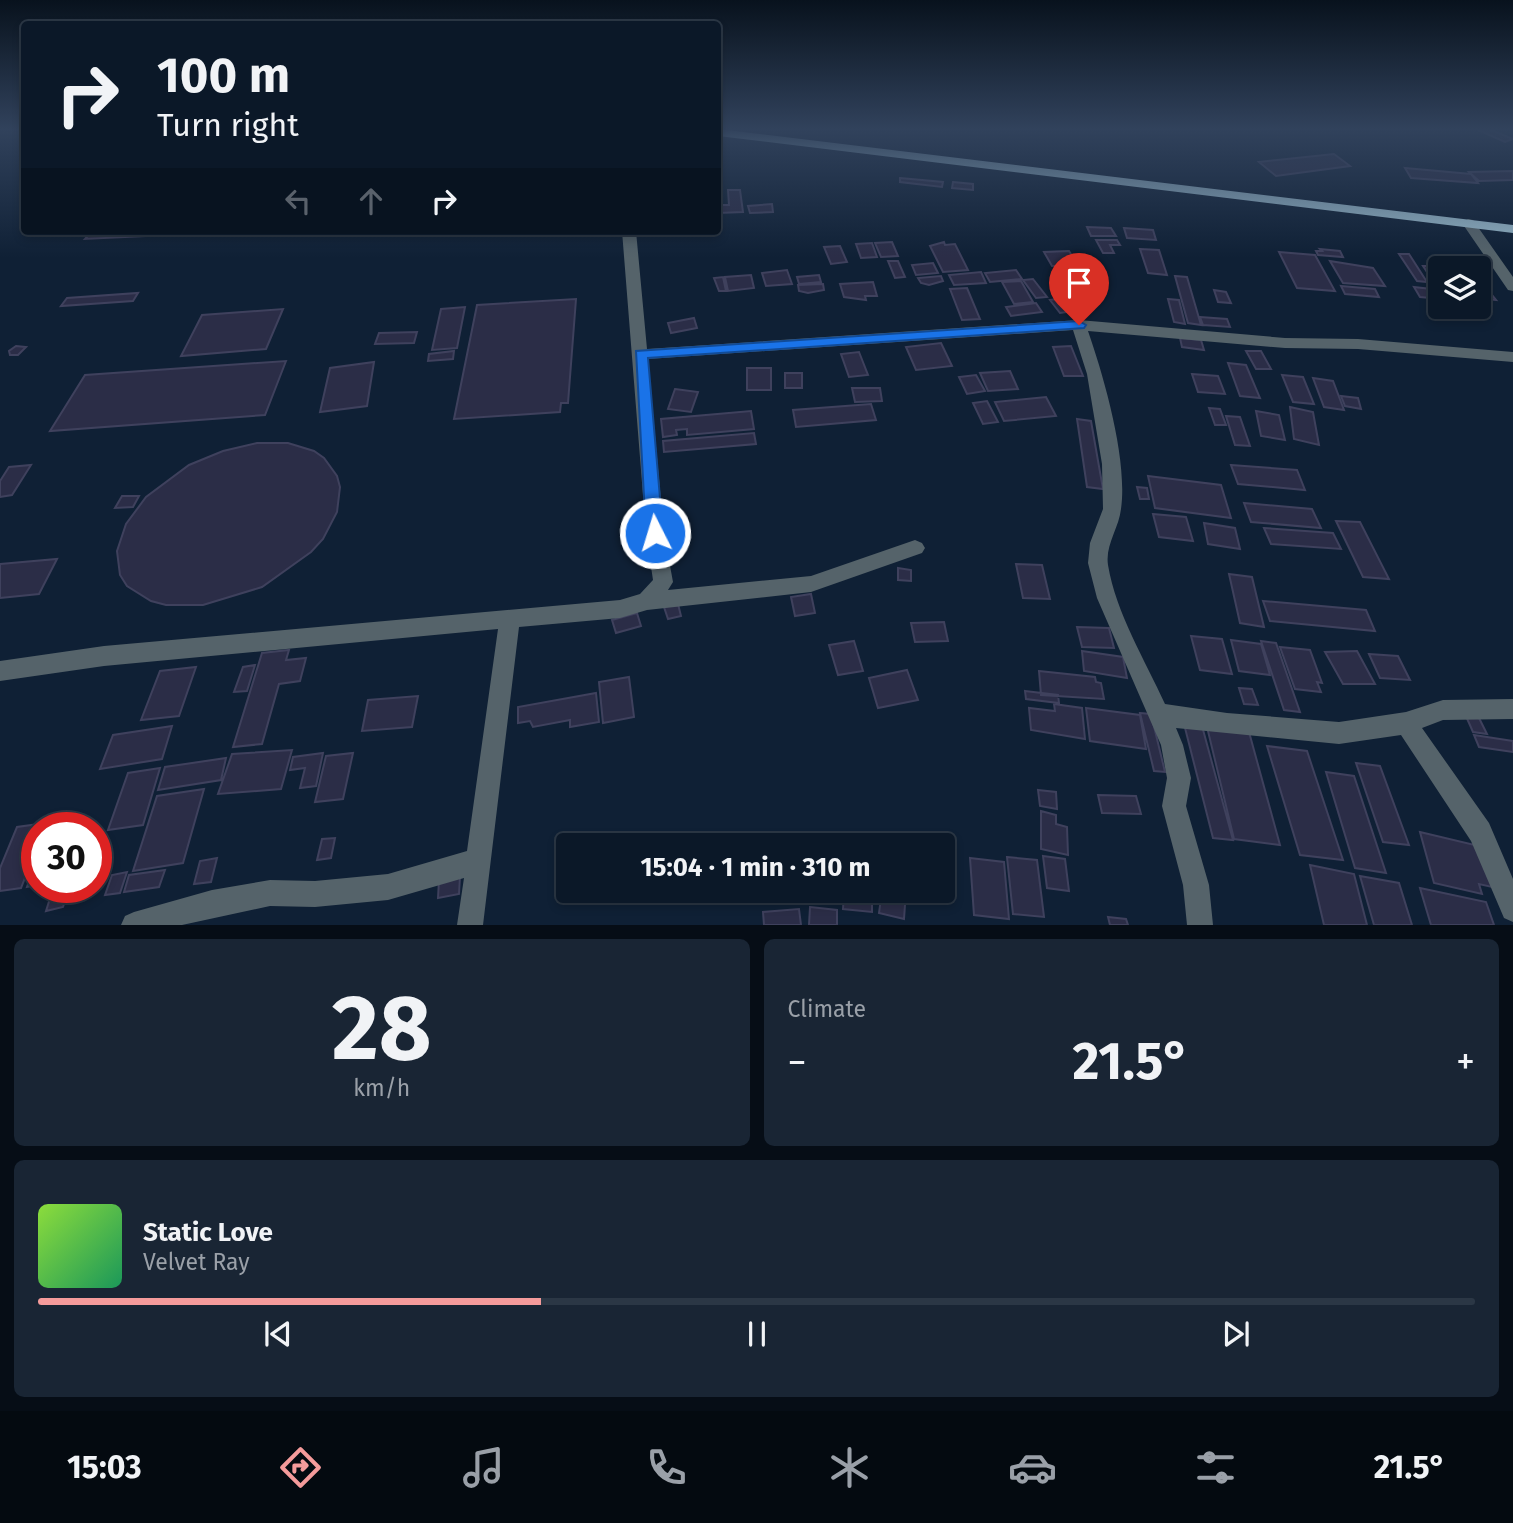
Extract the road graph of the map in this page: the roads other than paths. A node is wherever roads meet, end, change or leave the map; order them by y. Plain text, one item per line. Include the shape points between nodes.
1 (1049, 172) edge
2 (1468, 223) junction
3 (1513, 229) edge
4 (629, 235) edge
5 (1513, 287) edge
6 (1079, 325) junction
7 (641, 354) junction
8 (1513, 357) edge
9 (915, 548) dead end
10 (647, 601) junction
11 (510, 619) junction
12 (0, 671) edge
13 (1513, 709) edge
14 (1159, 712) junction
15 (1406, 723) junction
16 (477, 861) junction
17 (1513, 909) edge
18 (134, 925) edge
19 (470, 925) edge
20 (1200, 925) edge

1 - 2 highway
2 - 3 highway
2 - 5 street
4 - 7 street
6 - 7 street
6 - 8 street
6 - 14 street via 1095,374 1111,464 1112,509 1098,564 1107,598
7 - 10 street via 663,582
9 - 10 street via 810,584
10 - 11 street via 621,609
11 - 12 street via 104,656
11 - 16 street
13 - 15 street via 1443,710
14 - 15 street via 1227,724 1339,733
14 - 20 street via 1179,778 1174,806 1196,885
15 - 17 street via 1480,832
16 - 18 street via 388,887 270,893 212,903
16 - 19 street

